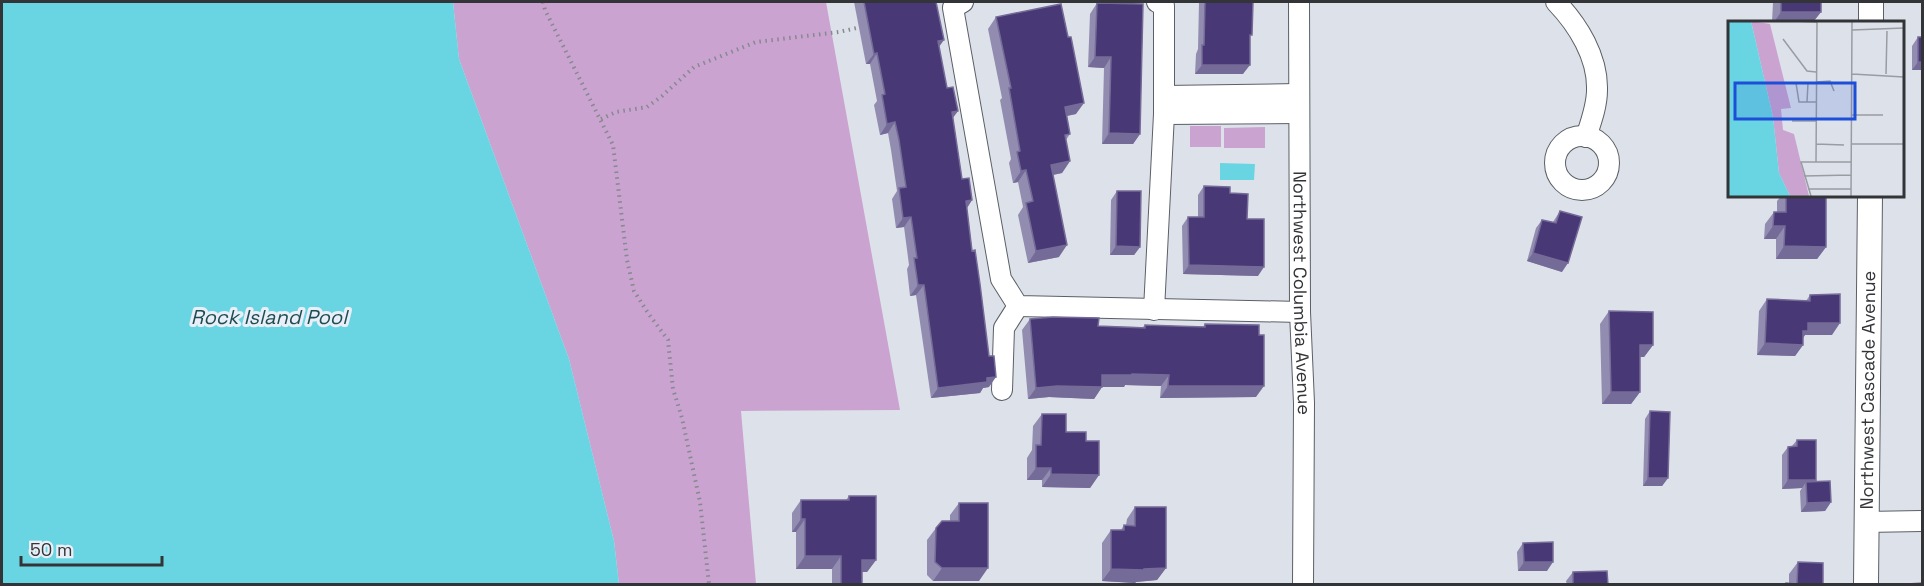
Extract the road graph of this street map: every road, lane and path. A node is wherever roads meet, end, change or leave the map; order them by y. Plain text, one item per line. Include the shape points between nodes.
1 (543, 2) edge
2 (1299, 2) edge
3 (1556, 2) edge
4 (1871, 2) edge
5 (1162, 3) edge
6 (956, 4) edge
7 (1871, 21) edge
8 (861, 27) dead end
9 (1299, 103) junction
10 (1164, 105) junction
11 (601, 119) junction
12 (1586, 137) dead end
13 (1870, 196) edge
14 (1018, 306) junction
15 (1154, 310) junction
16 (1300, 312) junction
17 (1002, 390) dead end
18 (1923, 521) edge
19 (1865, 522) junction
20 (709, 585) edge
21 (1303, 585) edge
22 (1866, 585) edge

1 - 11 path
2 - 9 street, Northwest Columbia Avenue
3 - 12 street via 1573,20 1591,55 1598,89
4 - 7 street
5 - 10 street
6 - 14 street via 1001,279
8 - 11 path via 756,42 694,67 647,107
9 - 10 street
9 - 16 street, Northwest Columbia Avenue
10 - 15 street
11 - 20 path via 613,145 634,291 668,340 673,389 700,502
13 - 19 street, Northwest Cascade Avenue
14 - 15 street
14 - 17 street via 1004,328
15 - 16 street
16 - 21 street, Northwest Columbia Avenue
18 - 19 street
19 - 22 street, Northwest Cascade Avenue

